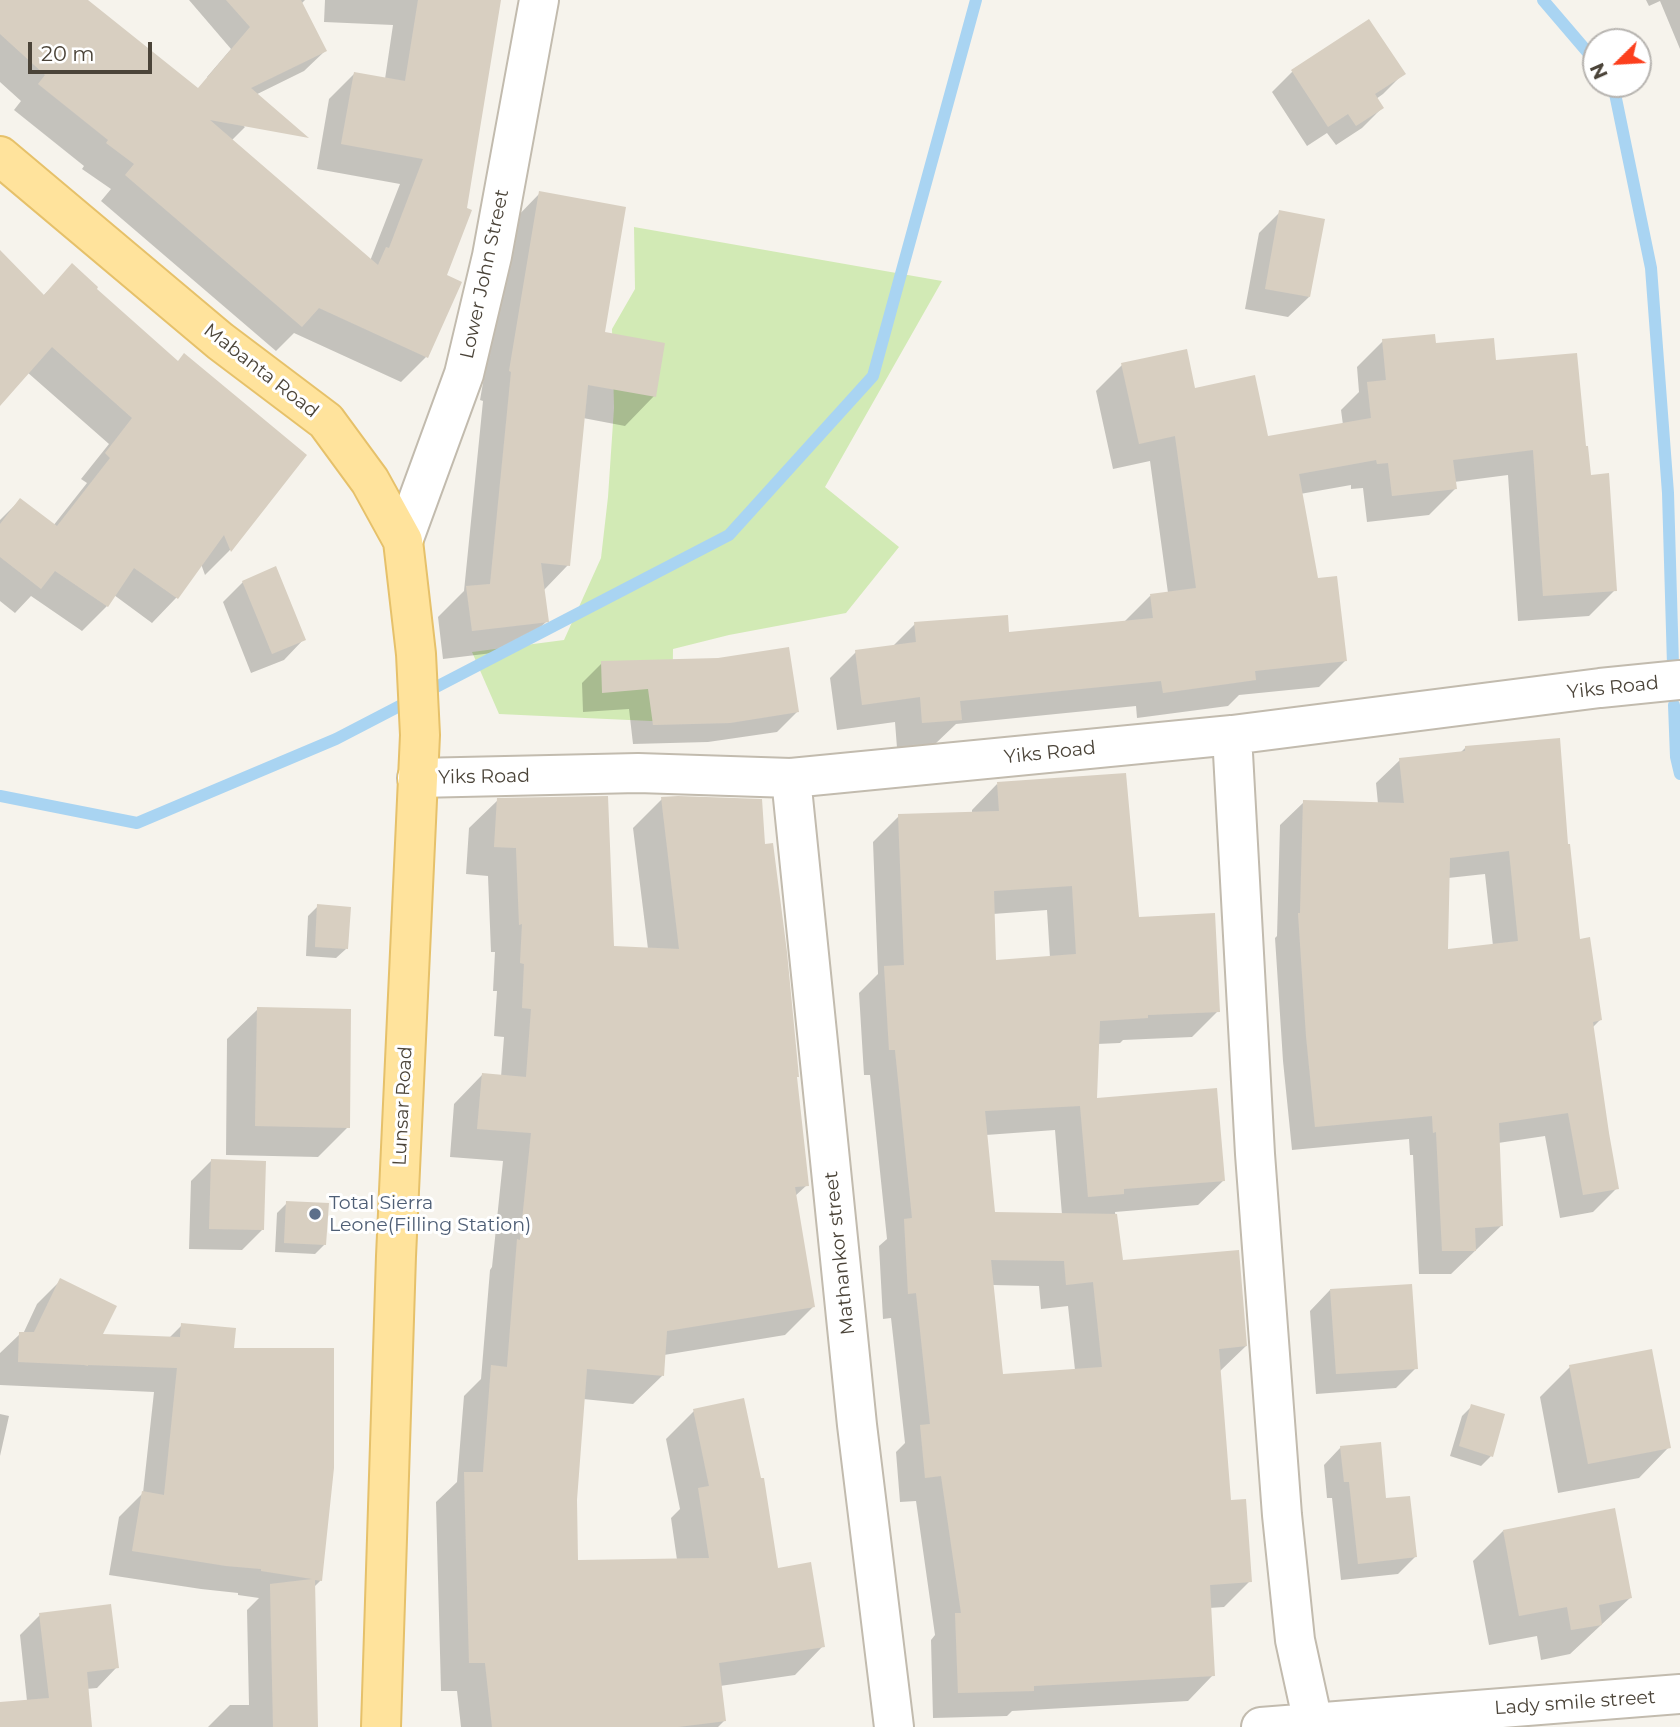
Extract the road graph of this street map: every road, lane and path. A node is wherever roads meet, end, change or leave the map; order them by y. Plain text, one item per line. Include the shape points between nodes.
1 (539, 0) edge
2 (0, 156) edge
3 (403, 541) junction
4 (416, 654) joint
5 (1680, 680) edge
6 (1232, 735) junction
7 (417, 778) junction
8 (792, 778) junction
9 (1680, 1694) edge
10 (1313, 1725) edge
11 (381, 1727) edge
12 (894, 1727) edge
13 (1261, 1727) edge

1 - 3 street, Lower John Street via 492,256 464,374
2 - 3 main road, Mabanta Road via 220,341 326,421 370,481
3 - 4 main road, Mabanta Road
4 - 7 main road, Lunsar Road
5 - 6 street, Yiks Road
6 - 8 street, Yiks Road
6 - 10 street via 1255,1154 1282,1515 1295,1640
7 - 8 street, Yiks Road via 638,773
7 - 11 main road, Lunsar Road
8 - 12 street, Mathankor street via 857,1425
9 - 10 street, Lady smile street
10 - 13 street, Lady smile street

